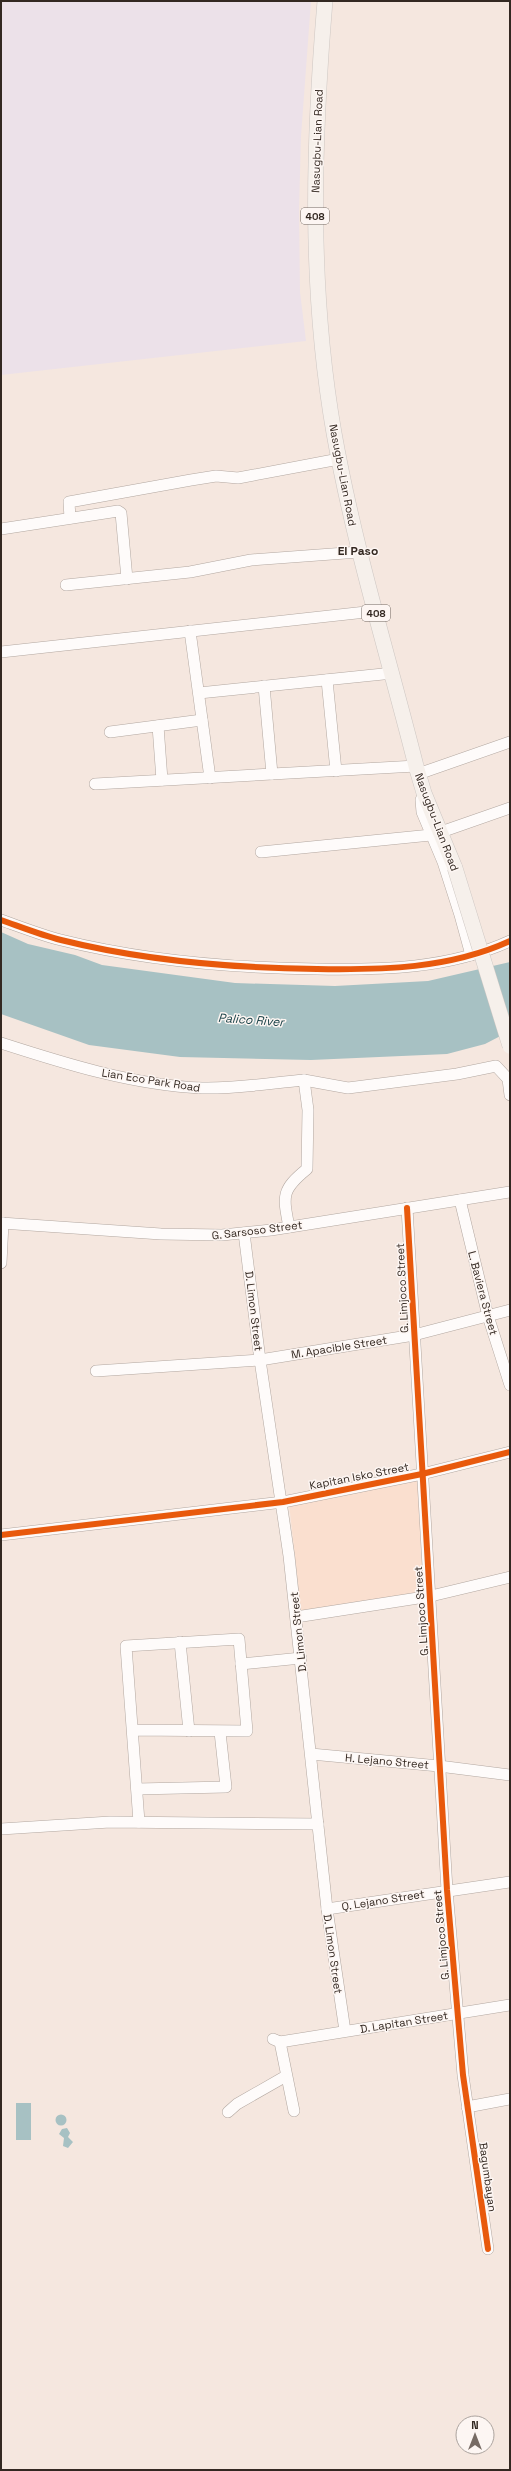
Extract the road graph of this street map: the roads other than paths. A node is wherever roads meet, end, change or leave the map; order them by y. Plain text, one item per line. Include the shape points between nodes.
1 (325, 1) edge
2 (339, 459) junction
3 (70, 518) junction
4 (1, 529) edge
5 (359, 552) junction
6 (127, 579) junction
7 (66, 585) dead end
8 (375, 611) junction
9 (190, 631) junction
10 (1, 652) edge
11 (393, 673) junction
12 (327, 680) junction
13 (264, 686) junction
14 (199, 693) junction
15 (202, 720) junction
16 (158, 726) junction
17 (110, 732) dead end
18 (510, 742) edge
19 (417, 770) junction
20 (336, 771) junction
21 (272, 774) junction
22 (210, 778) junction
23 (162, 780) junction
24 (95, 784) dead end
25 (510, 808) edge
26 (436, 833) junction
27 (262, 852) dead end
28 (1, 920) edge
29 (510, 941) edge
30 (470, 955) junction
31 (1, 1043) edge
32 (510, 1046) edge
33 (304, 1080) junction
34 (510, 1095) edge
35 (510, 1192) edge
36 (460, 1200) junction
37 (407, 1208) junction
38 (2, 1223) edge
39 (289, 1227) junction
40 (244, 1233) junction
41 (1, 1263) edge
42 (510, 1310) edge
43 (488, 1316) junction
44 (414, 1335) junction
45 (260, 1360) junction
46 (96, 1371) dead end
47 (510, 1385) edge
48 (510, 1452) edge
49 (422, 1474) junction
50 (282, 1502) junction
51 (1, 1535) edge
52 (510, 1577) edge
53 (431, 1596) junction
54 (296, 1617) junction
55 (180, 1642) junction
56 (301, 1658) junction
57 (241, 1664) junction
58 (133, 1730) junction
59 (189, 1731) junction
60 (220, 1732) junction
61 (311, 1754) junction
62 (439, 1766) junction
63 (510, 1775) edge
64 (137, 1789) junction
65 (139, 1822) junction
66 (318, 1824) junction
67 (1, 1829) edge
68 (510, 1882) edge
69 (447, 1890) junction
70 (327, 1909) junction
71 (510, 2004) edge
72 (458, 2013) junction
73 (345, 2031) junction
74 (286, 2076) junction
75 (510, 2099) edge
76 (467, 2107) junction
77 (294, 2111) dead end
78 (228, 2112) dead end
79 (488, 2250) dead end

1 - 2 main road, Nasugbu-Lian Road / 408 via 318,75 314,214 321,333
2 - 3 street via 238,478 216,476 69,502
2 - 5 main road, Nasugbu-Lian Road / 408
3 - 4 street
3 - 6 street via 118,511 121,513
5 - 6 street via 251,560 235,565
5 - 8 main road, Nasugbu-Lian Road / 408
6 - 7 street
8 - 9 street
8 - 11 main road, Nasugbu-Lian Road / 408
9 - 10 street
9 - 14 street
11 - 12 street
11 - 19 main road, Nasugbu-Lian Road / 408
12 - 13 street
12 - 20 street
13 - 14 street
13 - 21 street
14 - 15 street
15 - 16 street
15 - 22 street
16 - 17 street
16 - 23 street
18 - 19 street
19 - 20 street
19 - 26 main road, Nasugbu-Lian Road / 408
20 - 21 street
21 - 22 street
22 - 23 street
23 - 24 street
25 - 26 street
26 - 27 street
26 - 30 street
26 - 32 main road, Nasugbu-Lian Road / 408, bridge via 456,868
28 - 30 street via 60,940 144,957 248,968 388,970
29 - 30 street
31 - 33 street, Lian Eco Park Road via 72,1066 130,1079 202,1088
33 - 34 street, Lian Eco Park Road via 348,1088 457,1074 496,1066 508,1079
33 - 39 street via 308,1110 307,1169 292,1181 284,1198
35 - 36 street, G. Sarsoso Street
36 - 37 street, G. Sarsoso Street
36 - 43 street, L. Baviera Street
37 - 39 street, G. Sarsoso Street
37 - 44 street, G. Limjoco Street
38 - 40 street, G. Sarsoso Street via 175,1235
38 - 41 street
39 - 40 street, G. Sarsoso Street
40 - 45 street, D. Limon Street
42 - 43 street, M. Apacible Street
43 - 44 street, M. Apacible Street
43 - 47 street, L. Baviera Street
44 - 45 street, M. Apacible Street
44 - 49 street, G. Limjoco Street
45 - 46 street, M. Apacible Street
45 - 50 street, D. Limon Street
48 - 49 street, Kapitan Isko Street
49 - 50 street, Kapitan Isko Street
49 - 53 street, G. Limjoco Street
50 - 51 street, Kapitan Isko Street
50 - 54 street, D. Limon Street
52 - 53 street
53 - 54 street
53 - 62 street, G. Limjoco Street
54 - 56 street, D. Limon Street
55 - 57 street via 239,1639
55 - 58 street via 126,1646
55 - 59 street
56 - 57 street
56 - 61 street, D. Limon Street
57 - 60 street via 247,1731
58 - 59 street
58 - 64 street
59 - 60 street
60 - 64 street via 226,1787
61 - 62 street, H. Lejano Street
61 - 66 street, D. Limon Street
62 - 63 street, H. Lejano Street
62 - 69 street, G. Limjoco Street
64 - 65 street
65 - 66 street
65 - 67 street
66 - 70 street, D. Limon Street
68 - 69 street, Q. Lejano Street
69 - 70 street, Q. Lejano Street
69 - 72 street, G. Limjoco Street
70 - 73 street, D. Limon Street
71 - 72 street, D. Lapitan Street
72 - 73 street, D. Lapitan Street
72 - 76 street, G. Limjoco Street
73 - 74 street, D. Lapitan Street via 277,2040
74 - 77 street
74 - 78 street via 237,2104
75 - 76 street
76 - 79 street, Bagumbayan

